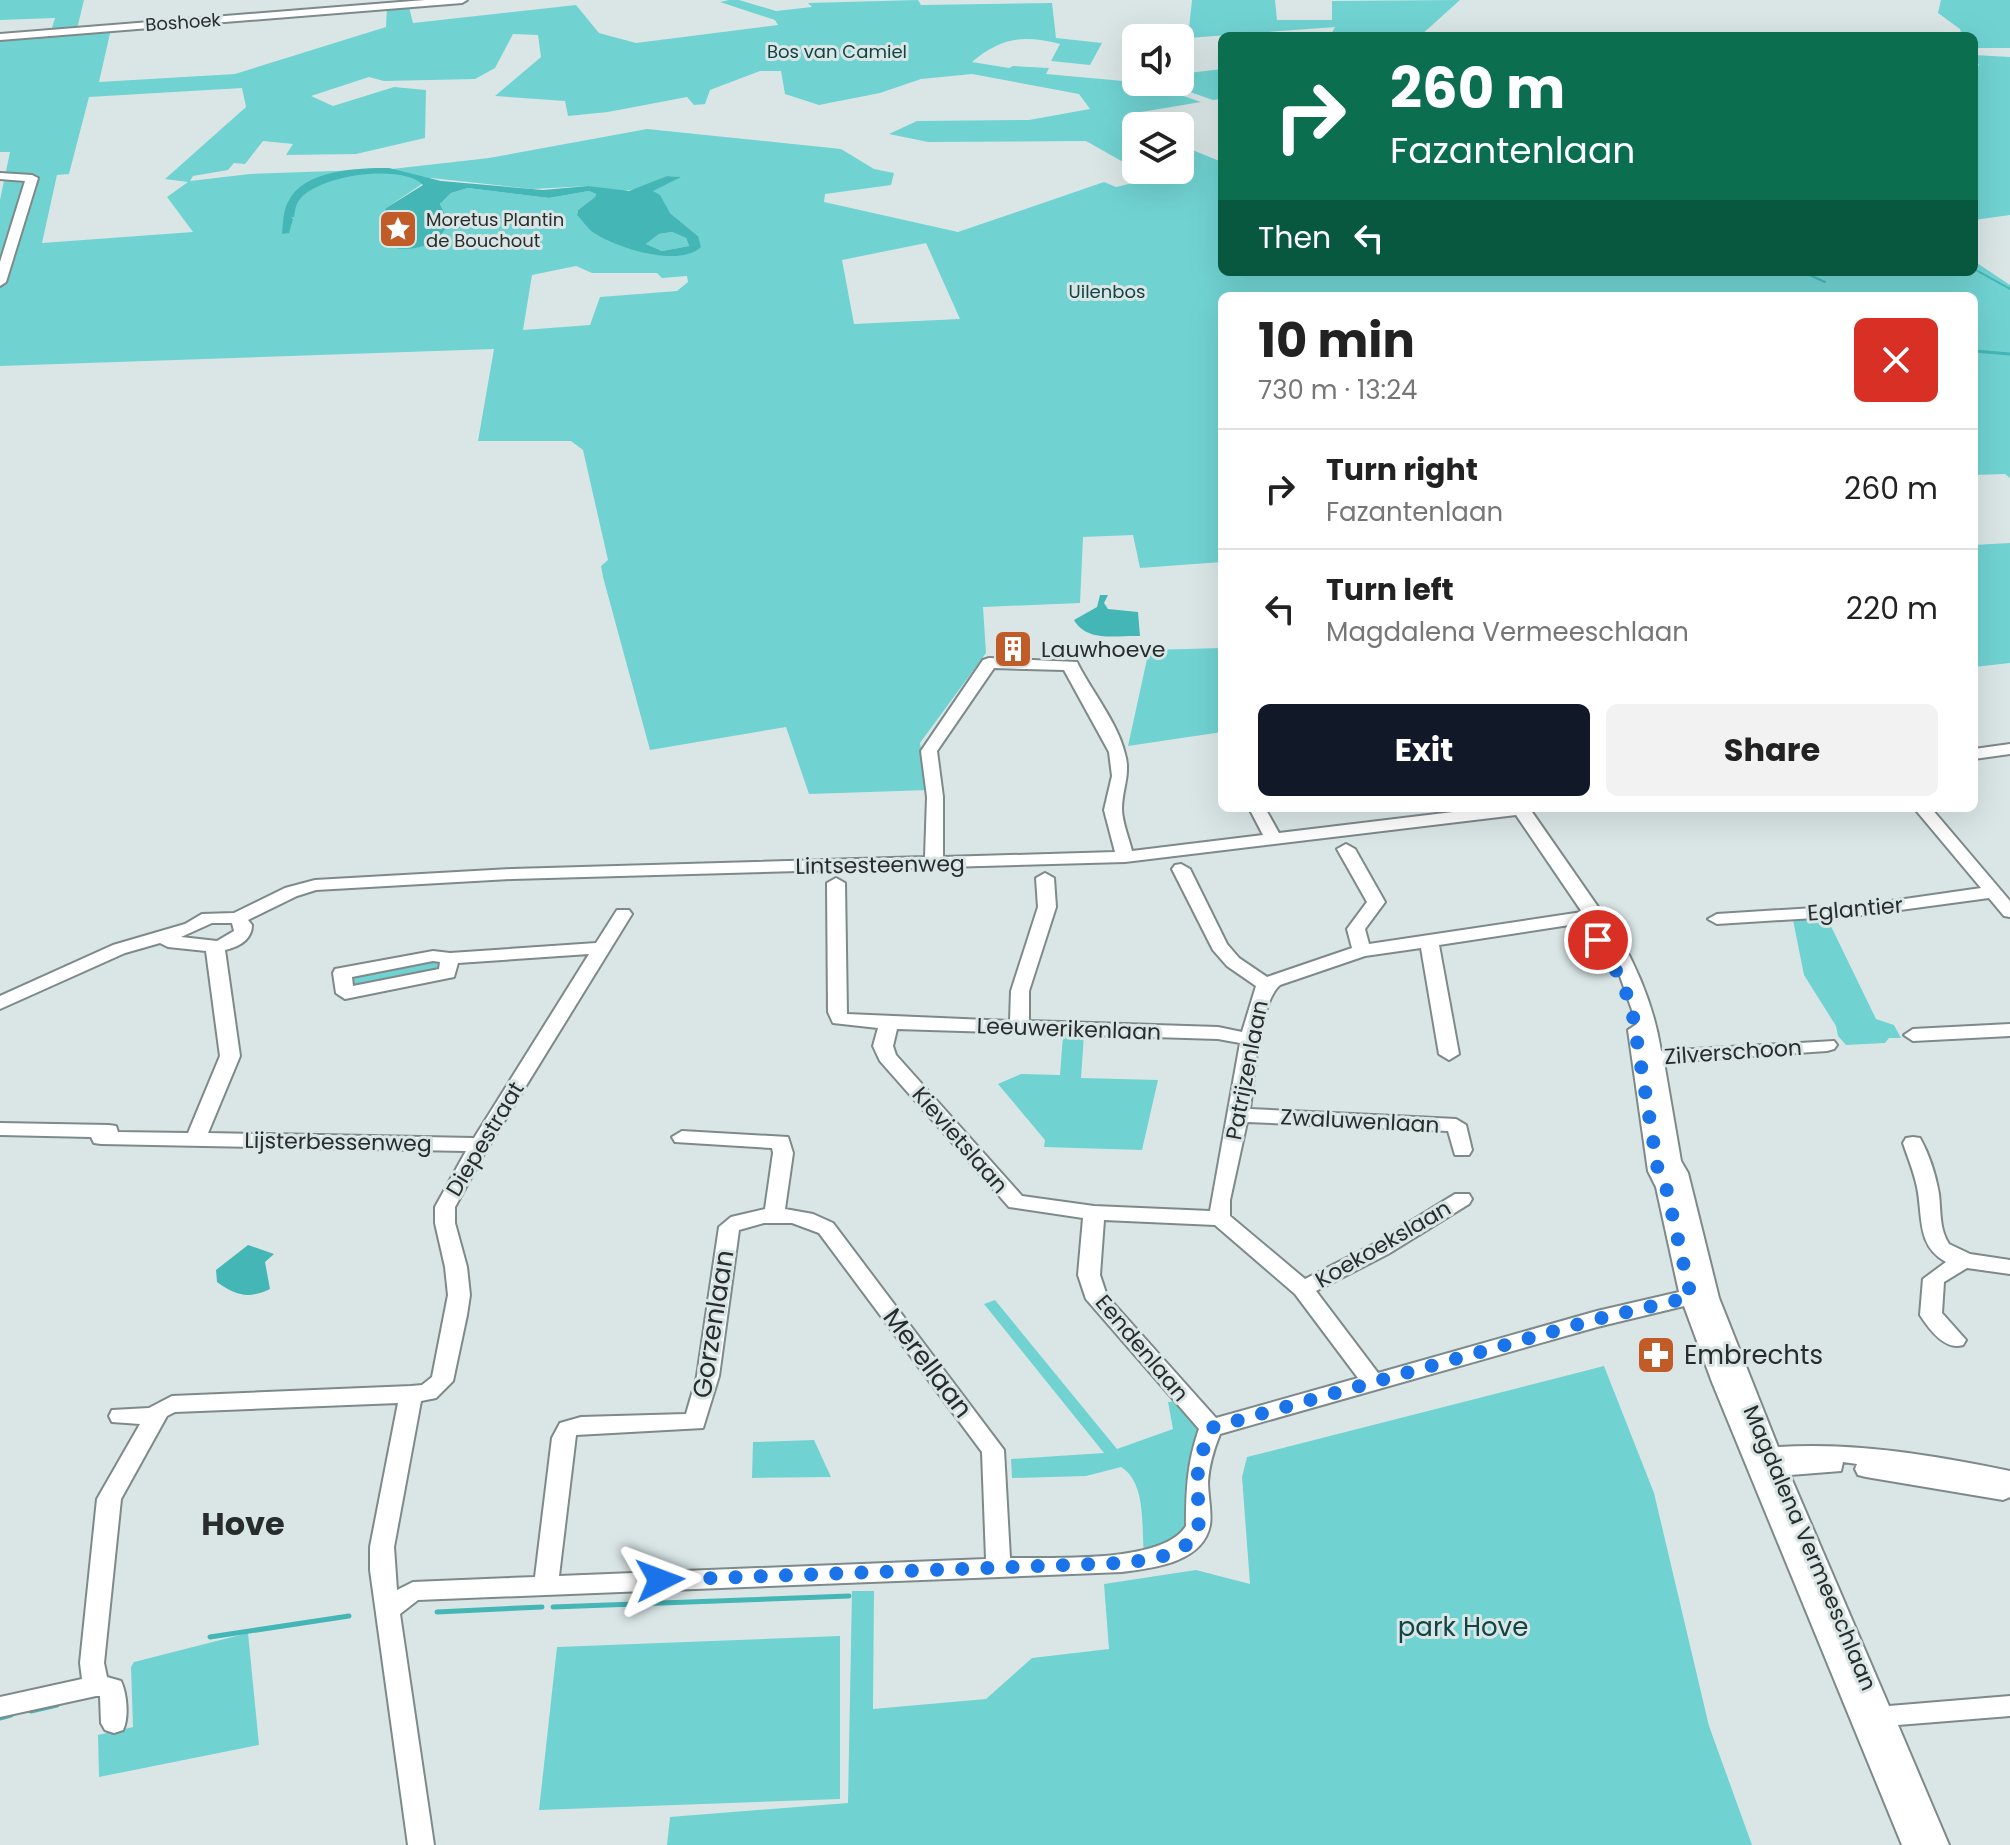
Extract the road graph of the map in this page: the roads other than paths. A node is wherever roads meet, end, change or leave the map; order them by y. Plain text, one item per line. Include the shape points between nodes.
1 (462, 0) edge
2 (0, 37) edge
3 (0, 176) edge
4 (0, 282) edge
5 (2010, 749) edge
6 (1978, 753) edge
7 (1259, 812) edge
8 (1466, 812) edge
9 (1522, 812) edge
10 (1925, 812) edge
11 (1273, 838) junction
12 (1346, 849) dead end
13 (1125, 857) junction
14 (934, 864) junction
15 (1181, 869) dead end
16 (1045, 878) dead end
17 (836, 883) dead end
18 (1993, 892) junction
19 (2010, 912) edge
20 (623, 914) dead end
21 (1587, 917) junction
22 (237, 918) junction
23 (1717, 919) dead end
24 (191, 935) junction
25 (1429, 942) junction
26 (215, 947) junction
27 (601, 948) junction
28 (1362, 951) junction
29 (450, 958) junction
30 (1267, 985) junction
31 (0, 1003) edge
32 (889, 1023) junction
33 (1019, 1027) junction
34 (2010, 1030) edge
35 (1913, 1035) dead end
36 (1250, 1039) junction
37 (1827, 1045) dead end
38 (1449, 1054) dead end
39 (1646, 1058) junction
40 (1239, 1115) junction
41 (0, 1129) edge
42 (682, 1137) dead end
43 (196, 1138) junction
44 (1913, 1143) dead end
45 (480, 1145) junction
46 (1462, 1150) dead end
47 (1462, 1199) dead end
48 (1094, 1213) junction
49 (774, 1216) junction
50 (1220, 1218) junction
51 (1964, 1260) junction
52 (2010, 1267) edge
53 (1303, 1289) junction
54 (1700, 1298) junction
55 (1955, 1340) dead end
56 (1372, 1381) junction
57 (411, 1394) junction
58 (120, 1416) dead end
59 (155, 1416) junction
60 (1211, 1428) junction
61 (1765, 1462) junction
62 (2010, 1480) edge
63 (2010, 1492) edge
64 (998, 1565) junction
65 (546, 1585) junction
66 (387, 1611) junction
67 (96, 1686) junction
68 (2010, 1706) edge
69 (0, 1707) edge
70 (1872, 1718) junction
71 (114, 1723) dead end
72 (421, 1845) edge
73 (1915, 1845) edge
74 (1936, 1845) edge

1 - 2 street, Boshoek
3 - 4 street via 32,178
5 - 6 street
7 - 11 street
8 - 11 street, Lintsesteenweg
9 - 21 street, Magdalena Vermeeschlaan
10 - 18 street
11 - 13 street, Lintsesteenweg
12 - 28 street via 1376,902 1356,929
13 - 14 street, Lintsesteenweg
13 - 14 street via 1113,810 1120,776 1117,752 1071,665 989,663 929,751
14 - 22 street, Lintsesteenweg via 348,880 301,889
15 - 30 street via 1219,946
16 - 33 street via 1047,907 1020,991
17 - 32 street, Leeuwerikenlaan via 837,1012 840,1019
18 - 19 street
18 - 23 street, Eglantier via 1863,910
20 - 27 street, Diepestraat
21 - 25 street, Patrijzenlaan
21 - 39 street, Magdalena Vermeeschlaan via 1624,962 1644,1011
22 - 24 street, Lintsesteenweg via 201,920
22 - 26 street via 243,925 241,935
24 - 26 street, Lintsesteenweg via 201,946
24 - 31 street, Lintsesteenweg via 93,962
25 - 28 street, Patrijzenlaan
25 - 38 street
26 - 43 street via 230,1056
27 - 29 street
27 - 45 street, Diepestraat
28 - 30 street, Patrijzenlaan
29 - 29 street via 433,956 342,973 345,993 447,973
30 - 36 street, Patrijzenlaan
32 - 33 street, Leeuwerikenlaan
32 - 48 street, Kievietslaan via 883,1046 887,1057 1009,1197 1036,1207
33 - 36 street, Leeuwerikenlaan via 1218,1033
34 - 35 street
36 - 40 street, Patrijzenlaan
37 - 39 street, Zilverschoon
39 - 54 street, Magdalena Vermeeschlaan via 1678,1173
40 - 46 street, Zwaluwenlaan via 1456,1125
40 - 50 street, Patrijzenlaan
41 - 43 street, Lijsterbessenweg via 97,1131 101,1138
42 - 49 street via 781,1142
43 - 45 street, Lijsterbessenweg
44 - 51 street via 1937,1244
45 - 57 street, Diepestraat via 445,1207 459,1295 442,1381 428,1392
47 - 53 street, Koekoekslaan
48 - 50 street, Kievietslaan
48 - 60 street, Eendenlaan via 1089,1275 1097,1299
49 - 64 street, Merellaan via 815,1220 826,1228 993,1450
49 - 65 street, Gorzenlaan via 743,1218 729,1227 708,1376 695,1422 568,1429
50 - 53 street
51 - 52 street
51 - 55 street via 1934,1279 1931,1315
53 - 56 street
54 - 56 street via 1597,1319
54 - 61 street, Magdalena Vermeeschlaan
56 - 60 street
57 - 59 street, Diepestraat via 172,1404
57 - 66 street via 382,1547
58 - 59 street, Diepestraat
59 - 67 street via 109,1499 92,1663
60 - 64 street via 1197,1480 1198,1526 1183,1546 1159,1558 1122,1563
61 - 62 street via 1828,1452
61 - 63 street via 1850,1466
61 - 70 street, Magdalena Vermeeschlaan
64 - 65 street
65 - 66 street via 413,1591
66 - 72 street
67 - 69 street
67 - 71 street via 112,1688
68 - 70 street
70 - 73 street, Magdalena Vermeeschlaan
70 - 74 street, Magdalena Vermeeschlaan

